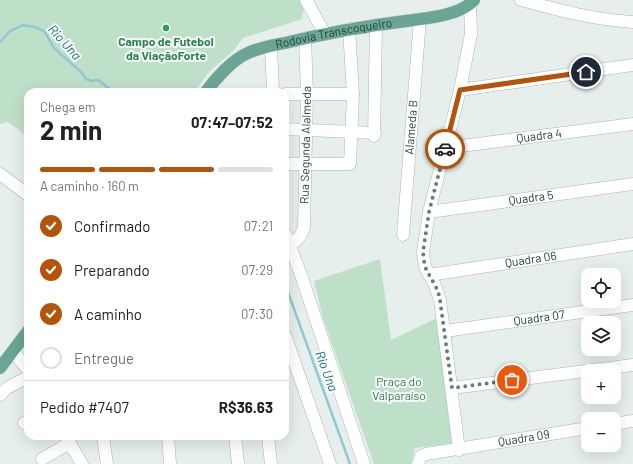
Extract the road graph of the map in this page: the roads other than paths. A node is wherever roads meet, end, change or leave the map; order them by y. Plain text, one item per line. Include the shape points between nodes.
1 (306, 0) edge
2 (521, 0) edge
3 (472, 2) edge
4 (420, 19) junction
5 (633, 22) edge
6 (376, 25) junction
7 (349, 30) junction
8 (325, 34) junction
9 (305, 38) junction
10 (271, 46) junction
11 (633, 65) edge
12 (210, 88) edge
13 (273, 88) edge
14 (460, 90) junction
15 (307, 93) junction
16 (289, 94) edge
17 (353, 94) junction
18 (633, 124) edge
19 (289, 129) edge
20 (306, 129) junction
21 (351, 133) junction
22 (445, 148) junction
23 (289, 164) edge
24 (304, 164) junction
25 (1, 176) edge
26 (633, 184) edge
27 (24, 193) edge
28 (429, 212) junction
29 (403, 235) dead end
30 (289, 238) edge
31 (289, 244) edge
32 (633, 244) edge
33 (429, 274) junction
34 (633, 305) edge
35 (445, 331) junction
36 (24, 336) edge
37 (289, 346) edge
38 (13, 351) junction
39 (24, 365) edge
40 (633, 365) edge
41 (0, 368) edge
42 (24, 379) edge
43 (452, 388) junction
44 (0, 395) edge
45 (633, 421) edge
46 (621, 423) edge
47 (581, 429) edge
48 (67, 440) edge
49 (69, 440) edge
50 (104, 440) edge
51 (168, 440) edge
52 (235, 440) edge
53 (268, 440) edge
54 (460, 450) junction
55 (42, 459) dead end
56 (82, 464) edge
57 (107, 464) edge
58 (170, 464) edge
59 (238, 464) edge
60 (271, 464) edge
61 (330, 464) edge
62 (364, 464) edge
63 (418, 464) edge

1 - 8 street
2 - 5 street via 554,9
3 - 4 main road, Rodovia Transcoqueiro via 456,11
3 - 14 street via 472,34
4 - 6 main road, Rodovia Transcoqueiro
4 - 29 street, Alameda B
6 - 7 main road, Rodovia Transcoqueiro
6 - 21 street via 375,134
7 - 8 main road, Rodovia Transcoqueiro
7 - 17 street
8 - 9 main road, Rodovia Transcoqueiro
9 - 10 main road, Rodovia Transcoqueiro
9 - 15 street, Rua Segunda Alalmeda
10 - 12 main road, Rodovia Transcoqueiro via 247,53 233,63
10 - 13 street
11 - 14 street
14 - 22 street
15 - 16 street
15 - 17 street
15 - 20 street, Rua Segunda Alalmeda
17 - 21 street
18 - 22 street, Quadra 4
19 - 20 street
20 - 21 street
20 - 24 street, Rua Segunda Alalmeda
21 - 24 street via 350,164
22 - 28 street
23 - 24 street
24 - 30 street, Rua Segunda Alalmeda via 304,227 301,237 297,240
25 - 27 street
26 - 28 street, Quadra 5
28 - 33 street via 423,252
31 - 62 street
32 - 33 street, Quadra 06
33 - 35 street via 438,291
34 - 35 street, Quadra 07
35 - 43 street
36 - 38 main road
37 - 61 street
38 - 39 street
38 - 41 main road
40 - 43 street
42 - 44 street
43 - 54 street
45 - 46 street
47 - 54 street, Quadra 09
48 - 55 street
49 - 56 street
50 - 57 street
51 - 58 street
52 - 59 street
53 - 60 street
54 - 63 street, Quadra 09 via 426,454 421,456

